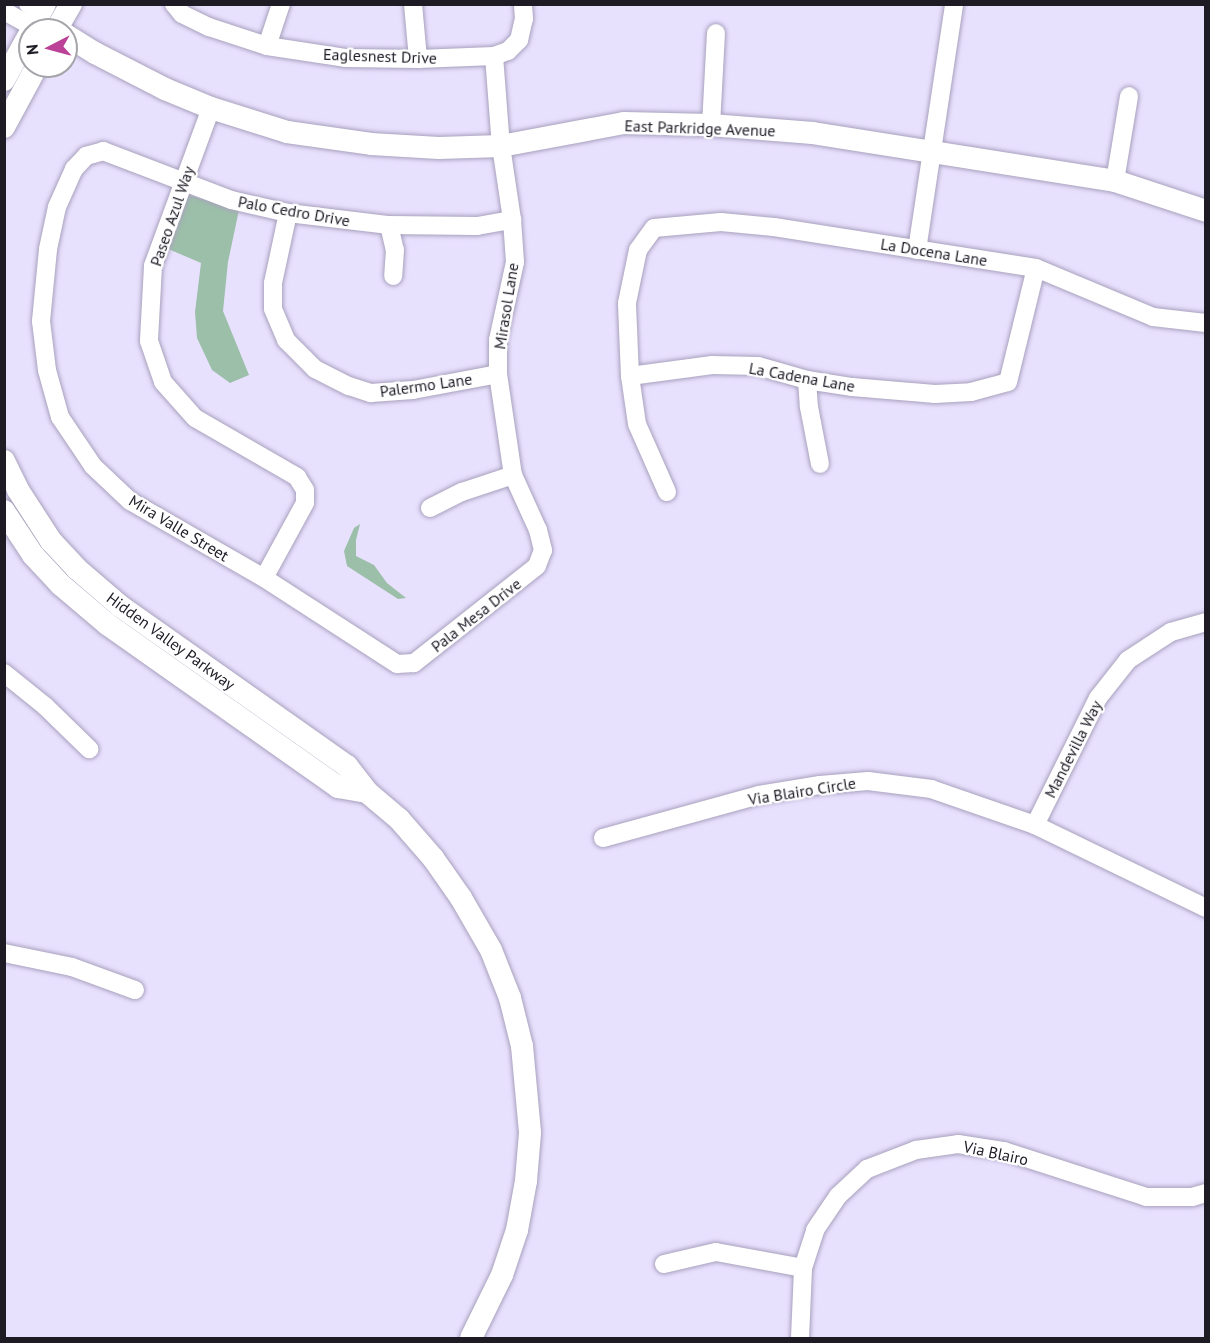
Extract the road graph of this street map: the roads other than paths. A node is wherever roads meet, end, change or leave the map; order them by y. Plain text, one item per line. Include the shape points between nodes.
1 (71, 4) edge
2 (174, 4) edge
3 (281, 4) edge
4 (413, 4) edge
5 (523, 4) edge
6 (954, 4) edge
7 (4, 11) edge
8 (35, 18) edge
9 (65, 18) edge
10 (716, 33) dead end
11 (78, 43) edge
12 (267, 46) junction
13 (18, 52) edge
14 (494, 56) junction
15 (418, 59) junction
16 (31, 78) edge
17 (4, 80) edge
18 (1129, 96) dead end
19 (211, 108) junction
20 (711, 125) junction
21 (4, 127) edge
22 (501, 146) junction
23 (930, 152) junction
24 (86, 156) joint
25 (184, 180) junction
26 (1115, 181) junction
27 (1206, 211) edge
28 (288, 213) junction
29 (512, 220) junction
30 (389, 225) junction
31 (917, 250) junction
32 (1036, 268) junction
33 (393, 276) dead end
34 (1206, 323) edge
35 (498, 374) junction
36 (630, 376) junction
37 (807, 380) junction
38 (4, 461) edge
39 (820, 464) dead end
40 (513, 475) junction
41 (667, 492) dead end
42 (430, 508) dead end
43 (4, 511) edge
44 (543, 550) joint
45 (264, 578) junction
46 (1206, 622) edge
47 (397, 664) joint
48 (4, 673) edge
49 (89, 749) dead end
50 (367, 792) junction
51 (1035, 825) junction
52 (603, 838) dead end
53 (1206, 908) edge
54 (4, 953) edge
55 (135, 990) dead end
56 (1206, 1193) edge
57 (664, 1264) dead end
58 (803, 1268) junction
59 (471, 1338) edge
60 (800, 1338) edge

1 - 9 main road
2 - 12 street, Eaglesnest Drive via 182,14 209,27
3 - 12 street
4 - 15 street
5 - 14 street via 519,40 508,51
6 - 23 street
7 - 8 street
10 - 20 street
11 - 19 main road, East Parkridge Avenue via 165,89
12 - 15 street, Eaglesnest Drive via 345,58
13 - 17 main road
14 - 15 street, Eaglesnest Drive
14 - 22 street, Mirasol Lane
16 - 21 main road
18 - 26 street
19 - 22 main road, East Parkridge Avenue via 287,132 372,144
19 - 25 street, Paseo Azul Way
20 - 22 main road, East Parkridge Avenue via 624,123
20 - 23 main road, East Parkridge Avenue via 813,133
22 - 29 street, Mirasol Lane
23 - 26 main road, East Parkridge Avenue
23 - 31 street
24 - 25 street, Palo Cedro Drive via 103,151
24 - 45 street, Mira Valle Street via 74,169 57,207 41,321 47,370 60,417 93,466 130,501
25 - 28 street, Palo Cedro Drive via 231,200
25 - 45 street, Paseo Azul Way via 153,266 149,341 164,382 195,418 297,477 305,490 305,503
26 - 27 main road, East Parkridge Avenue
28 - 30 street, Palo Cedro Drive
28 - 35 street, Palermo Lane via 273,283 273,309 286,340 315,369 371,393 413,390
29 - 30 street, Palo Cedro Drive via 477,226
29 - 35 street, Mirasol Lane via 514,262 498,340
30 - 33 street via 395,250
31 - 32 street, La Docena Lane
31 - 36 street, La Docena Lane via 721,222 654,228 638,250 627,303
32 - 34 street, La Docena Lane via 1153,317
32 - 37 street, La Cadena Lane via 1008,382 971,392 935,394
35 - 40 street, Mirasol Lane
36 - 37 street, La Cadena Lane via 712,365 758,366
36 - 41 street via 637,424
37 - 39 street via 808,407
38 - 50 main road, Hidden Valley Parkway via 51,541 77,569 120,606 347,766
40 - 42 street via 462,492
40 - 44 street, Mirasol Lane
43 - 50 main road, Hidden Valley Parkway via 33,555 107,624 338,787
44 - 47 street, Pala Mesa Drive via 537,566 444,641 414,663
45 - 47 street, Mira Valle Street
46 - 51 street, Mandevilla Way via 1171,632 1128,660 1098,698
48 - 49 street
50 - 59 main road, Hidden Valley Parkway via 399,819 461,898 491,950 510,998 522,1046 530,1133 526,1181 517,1230 502,1275
51 - 52 street, Via Blairo Circle via 931,789 868,781 759,795
51 - 53 street
54 - 55 street via 72,967
56 - 58 street, Via Blairo via 1192,1197 1146,1197 1004,1151 958,1144 916,1150 867,1169 838,1196 815,1230
57 - 58 street via 716,1252
58 - 60 street, Via Blairo

